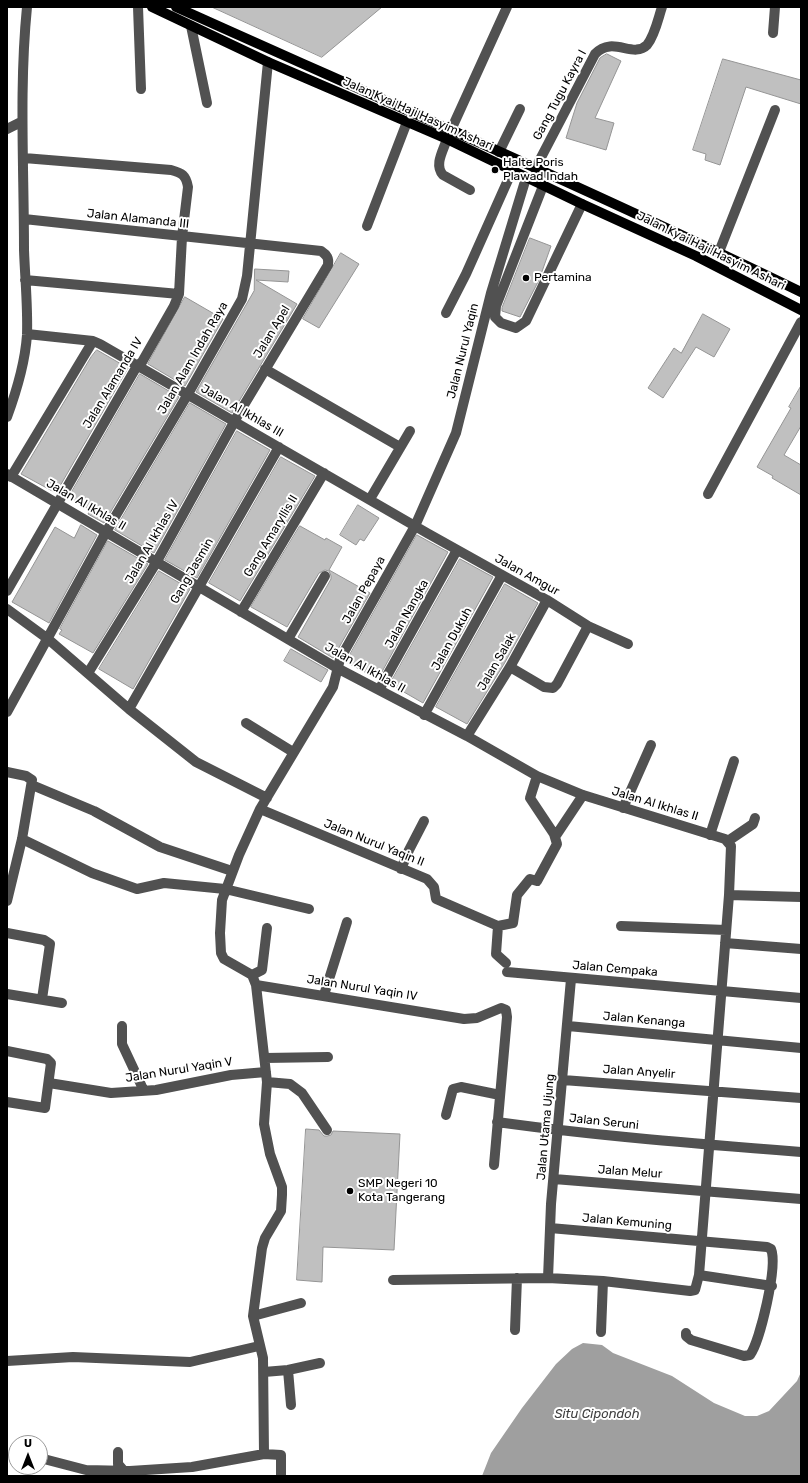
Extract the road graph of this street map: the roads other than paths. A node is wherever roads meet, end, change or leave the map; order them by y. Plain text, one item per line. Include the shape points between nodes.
1 (27, 7) edge
2 (138, 7) edge
3 (152, 7) edge
4 (176, 7) edge
5 (507, 7) edge
6 (662, 7) edge
7 (774, 7) edge
8 (191, 26) junction
9 (773, 34) dead end
10 (269, 49) junction
11 (268, 62) junction
12 (141, 89) dead end
13 (207, 103) dead end
14 (520, 109) dead end
15 (775, 110) dead end
16 (21, 122) junction
17 (406, 122) junction
18 (7, 129) edge
19 (449, 135) junction
20 (499, 152) junction
21 (24, 158) junction
22 (536, 169) junction
23 (512, 171) junction
24 (526, 178) junction
25 (543, 186) junction
26 (470, 190) dead end
27 (587, 192) junction
28 (582, 204) junction
29 (24, 219) junction
30 (367, 226) dead end
31 (182, 237) junction
32 (250, 243) junction
33 (719, 252) junction
34 (328, 257) joint
35 (24, 280) junction
36 (801, 292) edge
37 (179, 294) junction
38 (801, 310) edge
39 (446, 313) dead end
40 (801, 322) edge
41 (27, 334) junction
42 (93, 341) junction
43 (137, 366) junction
44 (265, 369) junction
45 (188, 394) junction
46 (7, 417) edge
47 (235, 421) junction
48 (410, 431) dead end
49 (279, 447) junction
50 (400, 447) junction
51 (324, 473) junction
52 (9, 476) edge
53 (708, 494) dead end
54 (370, 499) junction
55 (57, 504) junction
56 (415, 526) junction
57 (106, 532) junction
58 (457, 550) junction
59 (157, 561) junction
60 (502, 575) junction
61 (325, 576) dead end
62 (198, 586) junction
63 (7, 591) edge
64 (547, 600) junction
65 (7, 609) edge
66 (241, 612) junction
67 (588, 626) junction
68 (48, 638) junction
69 (288, 639) junction
70 (628, 644) dead end
71 (510, 667) junction
72 (337, 668) junction
73 (88, 673) junction
74 (379, 690) junction
75 (129, 709) junction
76 (7, 712) edge
77 (424, 715) junction
78 (246, 723) dead end
79 (467, 736) junction
80 (651, 745) dead end
81 (293, 752) junction
82 (734, 761) dead end
83 (7, 772) edge
84 (537, 776) junction
85 (31, 781) junction
86 (583, 795) junction
87 (267, 798) junction
88 (623, 808) junction
89 (260, 809) junction
90 (755, 818) dead end
91 (424, 821) dead end
92 (710, 835) junction
93 (555, 837) junction
94 (22, 839) junction
95 (729, 842) junction
96 (401, 869) junction
97 (232, 871) junction
98 (225, 889) junction
99 (729, 895) junction
100 (801, 897) edge
101 (7, 902) edge
102 (309, 909) dead end
103 (346, 922) dead end
104 (498, 926) junction
105 (621, 926) dead end
106 (267, 928) dead end
107 (726, 930) junction
108 (7, 933) edge
109 (725, 943) junction
110 (801, 949) edge
111 (252, 975) junction
112 (571, 979) junction
113 (256, 985) junction
114 (721, 991) junction
115 (7, 994) edge
116 (324, 995) junction
117 (801, 998) edge
118 (42, 999) junction
119 (62, 1004) dead end
120 (122, 1026) dead end
121 (568, 1026) junction
122 (717, 1039) junction
123 (801, 1048) edge
124 (7, 1051) edge
125 (328, 1056) dead end
126 (265, 1058) junction
127 (266, 1077) junction
128 (563, 1080) junction
129 (49, 1083) junction
130 (144, 1091) junction
131 (713, 1091) junction
132 (500, 1095) junction
133 (801, 1098) edge
134 (7, 1102) edge
135 (446, 1114) dead end
136 (497, 1122) junction
137 (327, 1130) dead end
138 (558, 1130) junction
139 (708, 1145) junction
140 (801, 1152) edge
141 (494, 1165) dead end
142 (554, 1179) junction
143 (705, 1191) junction
144 (801, 1198) edge
145 (550, 1228) junction
146 (701, 1241) junction
147 (698, 1275) junction
148 (518, 1278) junction
149 (548, 1278) junction
150 (393, 1280) dead end
151 (603, 1281) junction
152 (772, 1286) junction
153 (300, 1303) dead end
154 (253, 1316) junction
155 (515, 1330) dead end
156 (601, 1332) dead end
157 (686, 1333) dead end
158 (260, 1346) junction
159 (7, 1361) edge
160 (320, 1363) dead end
161 (288, 1370) junction
162 (264, 1372) junction
163 (291, 1405) dead end
164 (118, 1452) dead end
165 (264, 1454) junction
166 (48, 1460) edge
167 (124, 1474) edge
168 (282, 1476) edge

1 - 16 street via 22,57
2 - 12 street
3 - 8 main road, Jalan Kyai Haji Hasyim Ashari
4 - 10 main road, Jalan Kyai Haji Hasyim Ashari
5 - 19 street
6 - 22 street, Gang Tugu Kayra I via 652,35 642,48 635,50 609,46 595,54
7 - 9 street
8 - 11 main road, Jalan Kyai Haji Hasyim Ashari
8 - 13 street
10 - 11 main road
10 - 19 main road, Jalan Kyai Haji Hasyim Ashari
11 - 17 main road, Jalan Kyai Haji Hasyim Ashari
11 - 32 street, Jalan Alam Indah Raya
14 - 20 street
15 - 33 street
16 - 18 street
16 - 21 street
17 - 19 main road, Jalan Kyai Haji Hasyim Ashari
17 - 30 street
19 - 20 main road, Jalan Kyai Haji Hasyim Ashari
19 - 23 main road, Jalan Kyai Haji Hasyim Ashari
19 - 26 street via 439,163 439,172
20 - 22 main road, Jalan Kyai Haji Hasyim Ashari
21 - 29 street
21 - 31 street, Jalan Alamanda IV via 183,173 187,178 188,187
22 - 27 main road, Jalan Kyai Haji Hasyim Ashari
23 - 24 main road, Jalan Kyai Haji Hasyim Ashari
23 - 39 street
24 - 25 main road, Jalan Kyai Haji Hasyim Ashari
24 - 56 street, Jalan Nurul Yaqin via 491,293 456,433
25 - 28 main road, Jalan Kyai Haji Hasyim Ashari
25 - 28 street via 496,306 495,317 502,323 516,328 526,320
27 - 28 main road
27 - 33 main road, Jalan Kyai Haji Hasyim Ashari
28 - 38 main road, Jalan Kyai Haji Hasyim Ashari via 696,256
29 - 31 street, Jalan Alamanda III
29 - 35 street
31 - 32 street, Jalan Alamanda III
31 - 37 street, Jalan Alamanda IV
32 - 34 street, Jalan Alamanda III via 321,251
32 - 45 street, Jalan Alam Indah Raya via 242,299
33 - 36 main road, Jalan Kyai Haji Hasyim Ashari
34 - 44 street, Jalan Apel via 328,266
35 - 37 street
35 - 41 street
37 - 43 street, Jalan Alamanda IV via 142,362
40 - 53 street
41 - 42 street, Jalan Al Ikhlas III
41 - 46 street via 19,384
42 - 43 street, Jalan Al Ikhlas III
42 - 52 street
43 - 45 street, Jalan Al Ikhlas III
43 - 55 street, Jalan Alamanda IV
44 - 47 street, Jalan Apel
44 - 50 street
45 - 47 street, Jalan Al Ikhlas III
45 - 57 street, Jalan Alam Indah Raya
47 - 49 street, Jalan Al Ikhlas III
47 - 59 street, Jalan Al Ikhlas IV
48 - 50 street
49 - 51 street, Jalan Al Ikhlas III
49 - 62 street, Gang Jasmin
50 - 54 street
51 - 54 street, Jalan Al Ikhlas III
51 - 66 street, Gang Amaryllis II
52 - 55 street, Jalan Al Ikhlas II
54 - 56 street, Jalan Al Ikhlas III
55 - 57 street, Jalan Al Ikhlas II
55 - 63 street, Jalan Alamanda IV
56 - 58 street, Jalan Amgur
56 - 72 street, Jalan Pepaya
57 - 59 street, Jalan Al Ikhlas II
57 - 68 street, Jalan Alam Indah Raya
58 - 60 street, Jalan Amgur
58 - 74 street, Jalan Nangka
59 - 62 street, Jalan Al Ikhlas II
59 - 73 street, Jalan Al Ikhlas IV
60 - 64 street, Jalan Amgur
60 - 77 street, Jalan Dukuh
61 - 69 street
62 - 66 street, Jalan Al Ikhlas II
62 - 75 street, Gang Jasmin
64 - 67 street, Jalan Amgur
64 - 71 street, Jalan Salak
65 - 68 street
66 - 69 street, Jalan Al Ikhlas II
67 - 70 street, Jalan Amgur
67 - 71 street via 553,688 544,687
68 - 73 street
68 - 76 street, Jalan Alam Indah Raya
69 - 72 street, Jalan Al Ikhlas II
71 - 79 street, Jalan Salak
72 - 74 street, Jalan Al Ikhlas II
72 - 81 street, Jalan Pepaya via 332,687
73 - 75 street
74 - 77 street, Jalan Al Ikhlas II
75 - 87 street via 196,762
77 - 79 street, Jalan Al Ikhlas II
78 - 81 street
79 - 84 street, Jalan Al Ikhlas II
80 - 88 street
81 - 87 street, Jalan Pepaya
82 - 92 street
83 - 85 street
84 - 86 street, Jalan Al Ikhlas II
84 - 93 street via 530,798
85 - 94 street
85 - 97 street via 160,847
86 - 88 street, Jalan Al Ikhlas II
86 - 93 street
87 - 89 street, Jalan Pepaya
88 - 92 street, Jalan Al Ikhlas II
89 - 96 street, Jalan Nurul Yaqin II
89 - 97 street, Jalan Pepaya
90 - 95 street via 753,824
91 - 96 street
92 - 95 street, Jalan Al Ikhlas II
93 - 104 street via 557,844 537,881 530,879 516,895 513,923
94 - 98 street via 92,873 137,889 164,883
94 - 101 street
95 - 99 street
96 - 104 street, Jalan Nurul Yaqin II via 431,882 436,899
97 - 98 street, Jalan Pepaya
98 - 102 street
98 - 111 street, Jalan Pepaya via 221,953 224,960
99 - 100 street
99 - 107 street
103 - 116 street
104 - 112 street, Jalan Cempaka via 496,954 506,968
105 - 107 street
106 - 111 street via 262,970
107 - 109 street
108 - 118 street via 44,940 50,944
109 - 110 street
109 - 114 street
111 - 113 street
112 - 114 street, Jalan Cempaka
112 - 121 street, Jalan Utama Ujung
113 - 116 street, Jalan Nurul Yaqin IV
113 - 126 street
114 - 117 street, Jalan Cempaka
114 - 122 street
115 - 118 street
116 - 132 street, Jalan Nurul Yaqin IV via 464,1019 477,1018 501,1008 506,1010
118 - 119 street
120 - 130 street via 122,1044
121 - 122 street, Jalan Kenanga
121 - 128 street, Jalan Utama Ujung
122 - 123 street, Jalan Kenanga
122 - 131 street
124 - 129 street via 50,1060
125 - 126 street
126 - 127 street
127 - 130 street, Jalan Nurul Yaqin V via 231,1075
127 - 137 street, Jalan Nurul Yaqin V via 290,1084 302,1093
127 - 154 street via 264,1124 270,1154 282,1187 282,1203 278,1217 262,1248
128 - 131 street, Jalan Anyelir
128 - 138 street, Jalan Utama Ujung
129 - 130 street, Jalan Nurul Yaqin V via 111,1093
129 - 134 street via 46,1108
131 - 133 street, Jalan Anyelir
131 - 139 street
132 - 135 street via 456,1087
132 - 136 street
136 - 138 street, Jalan Seruni
136 - 141 street
138 - 139 street, Jalan Seruni
138 - 142 street, Jalan Utama Ujung
139 - 140 street, Jalan Seruni
139 - 143 street
142 - 143 street, Jalan Melur
142 - 145 street, Jalan Utama Ujung
143 - 144 street, Jalan Melur
143 - 146 street
145 - 146 street, Jalan Kemuning
145 - 149 street, Jalan Utama Ujung
146 - 147 street
146 - 152 street, Jalan Kemuning via 770,1248 774,1262
147 - 151 street via 695,1290 690,1292
147 - 152 street
148 - 149 street
148 - 150 street
148 - 155 street
149 - 151 street
151 - 156 street
152 - 157 street via 750,1355 744,1356 691,1340
153 - 154 street
154 - 158 street
158 - 159 street via 190,1362 78,1357
158 - 162 street
160 - 161 street
161 - 162 street
161 - 163 street
162 - 165 street
164 - 167 street via 118,1464
165 - 167 street via 192,1467
165 - 168 street via 281,1455
166 - 167 street via 86,1470

